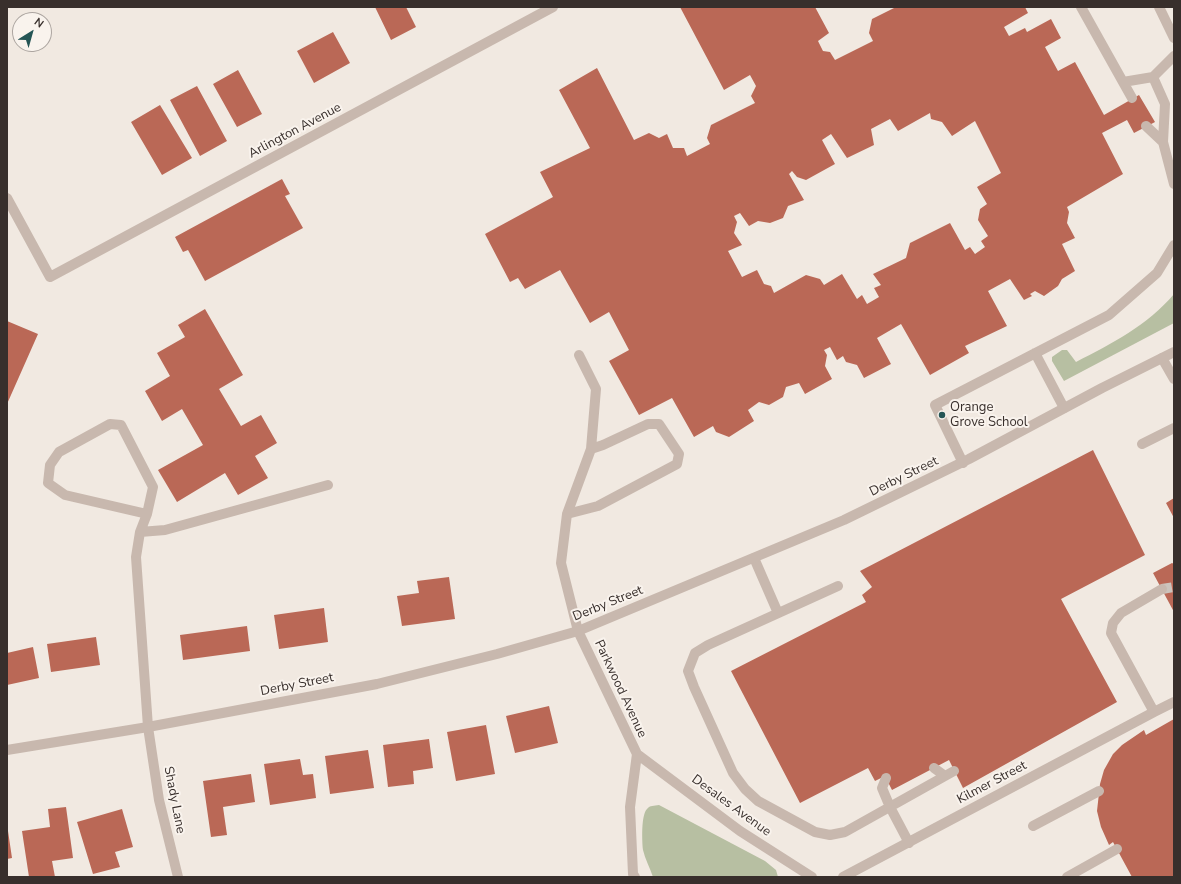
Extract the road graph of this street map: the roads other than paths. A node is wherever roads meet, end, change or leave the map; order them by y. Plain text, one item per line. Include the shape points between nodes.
1 (553, 7) edge
2 (1081, 7) edge
3 (1159, 7) edge
4 (1174, 38) edge
5 (1174, 56) edge
6 (1153, 77) junction
7 (1122, 82) junction
8 (1132, 98) dead end
9 (1146, 126) dead end
10 (1163, 142) junction
11 (1174, 184) edge
12 (7, 198) edge
13 (1174, 245) edge
14 (1174, 352) edge
15 (1035, 353) junction
16 (579, 355) dead end
17 (1162, 358) junction
18 (1174, 379) edge
19 (1064, 408) junction
20 (1174, 428) edge
21 (1142, 444) dead end
22 (591, 449) junction
23 (963, 463) junction
24 (328, 485) dead end
25 (147, 514) junction
26 (567, 514) junction
27 (140, 532) junction
28 (754, 558) junction
29 (838, 586) dead end
30 (1162, 589) tunnel mouth
31 (778, 613) junction
32 (578, 631) junction
33 (1174, 702) edge
34 (1154, 712) junction
35 (148, 727) junction
36 (7, 750) edge
37 (637, 754) junction
38 (934, 768) dead end
39 (954, 771) dead end
40 (945, 776) junction
41 (886, 778) dead end
42 (1099, 791) dead end
43 (890, 807) junction
44 (1033, 826) dead end
45 (909, 843) junction
46 (1117, 849) dead end
47 (850, 876) edge
48 (178, 877) edge
49 (635, 877) edge
50 (812, 877) edge
51 (1067, 877) edge

1 - 12 street, Arlington Avenue via 50,277
2 - 7 street
3 - 4 street
5 - 6 street
6 - 7 street
6 - 10 street via 1165,104
7 - 8 street
9 - 10 street
10 - 11 street
13 - 15 street via 1157,273 1109,315
14 - 17 street, Derby Street
15 - 19 street
15 - 23 street via 935,405
16 - 22 street, Parkwood Avenue via 596,389
17 - 18 street
17 - 19 street, Derby Street
19 - 23 street, Derby Street
20 - 21 street
22 - 26 street, Parkwood Avenue
22 - 26 street via 648,424 659,424 679,454 678,464 598,506
23 - 28 street, Derby Street via 844,520
24 - 27 street via 165,530
25 - 25 street, Shady Lane via 65,495 48,483 50,465 59,452 110,424 121,425 153,486
25 - 27 street, Shady Lane
26 - 32 street, Parkwood Avenue via 561,563
27 - 35 street, Shady Lane via 136,557
28 - 31 street
28 - 32 street, Derby Street
29 - 31 street
30 - 34 street via 1121,613 1113,623 1111,633
31 - 43 street via 695,653 688,671 733,773 758,801 815,832 830,835 844,832
32 - 35 street, Derby Street via 377,684
32 - 37 street, Parkwood Avenue
33 - 34 street, Kilmer Street
34 - 45 street, Kilmer Street
35 - 36 street, Derby Street
35 - 48 street, Shady Lane via 159,800
37 - 49 street, Parkwood Avenue via 630,807
37 - 50 street, Desales Avenue via 740,831
38 - 40 street
39 - 40 street
40 - 43 street
41 - 43 street via 882,788
42 - 44 street
43 - 45 street
45 - 47 street, Kilmer Street
46 - 51 street

